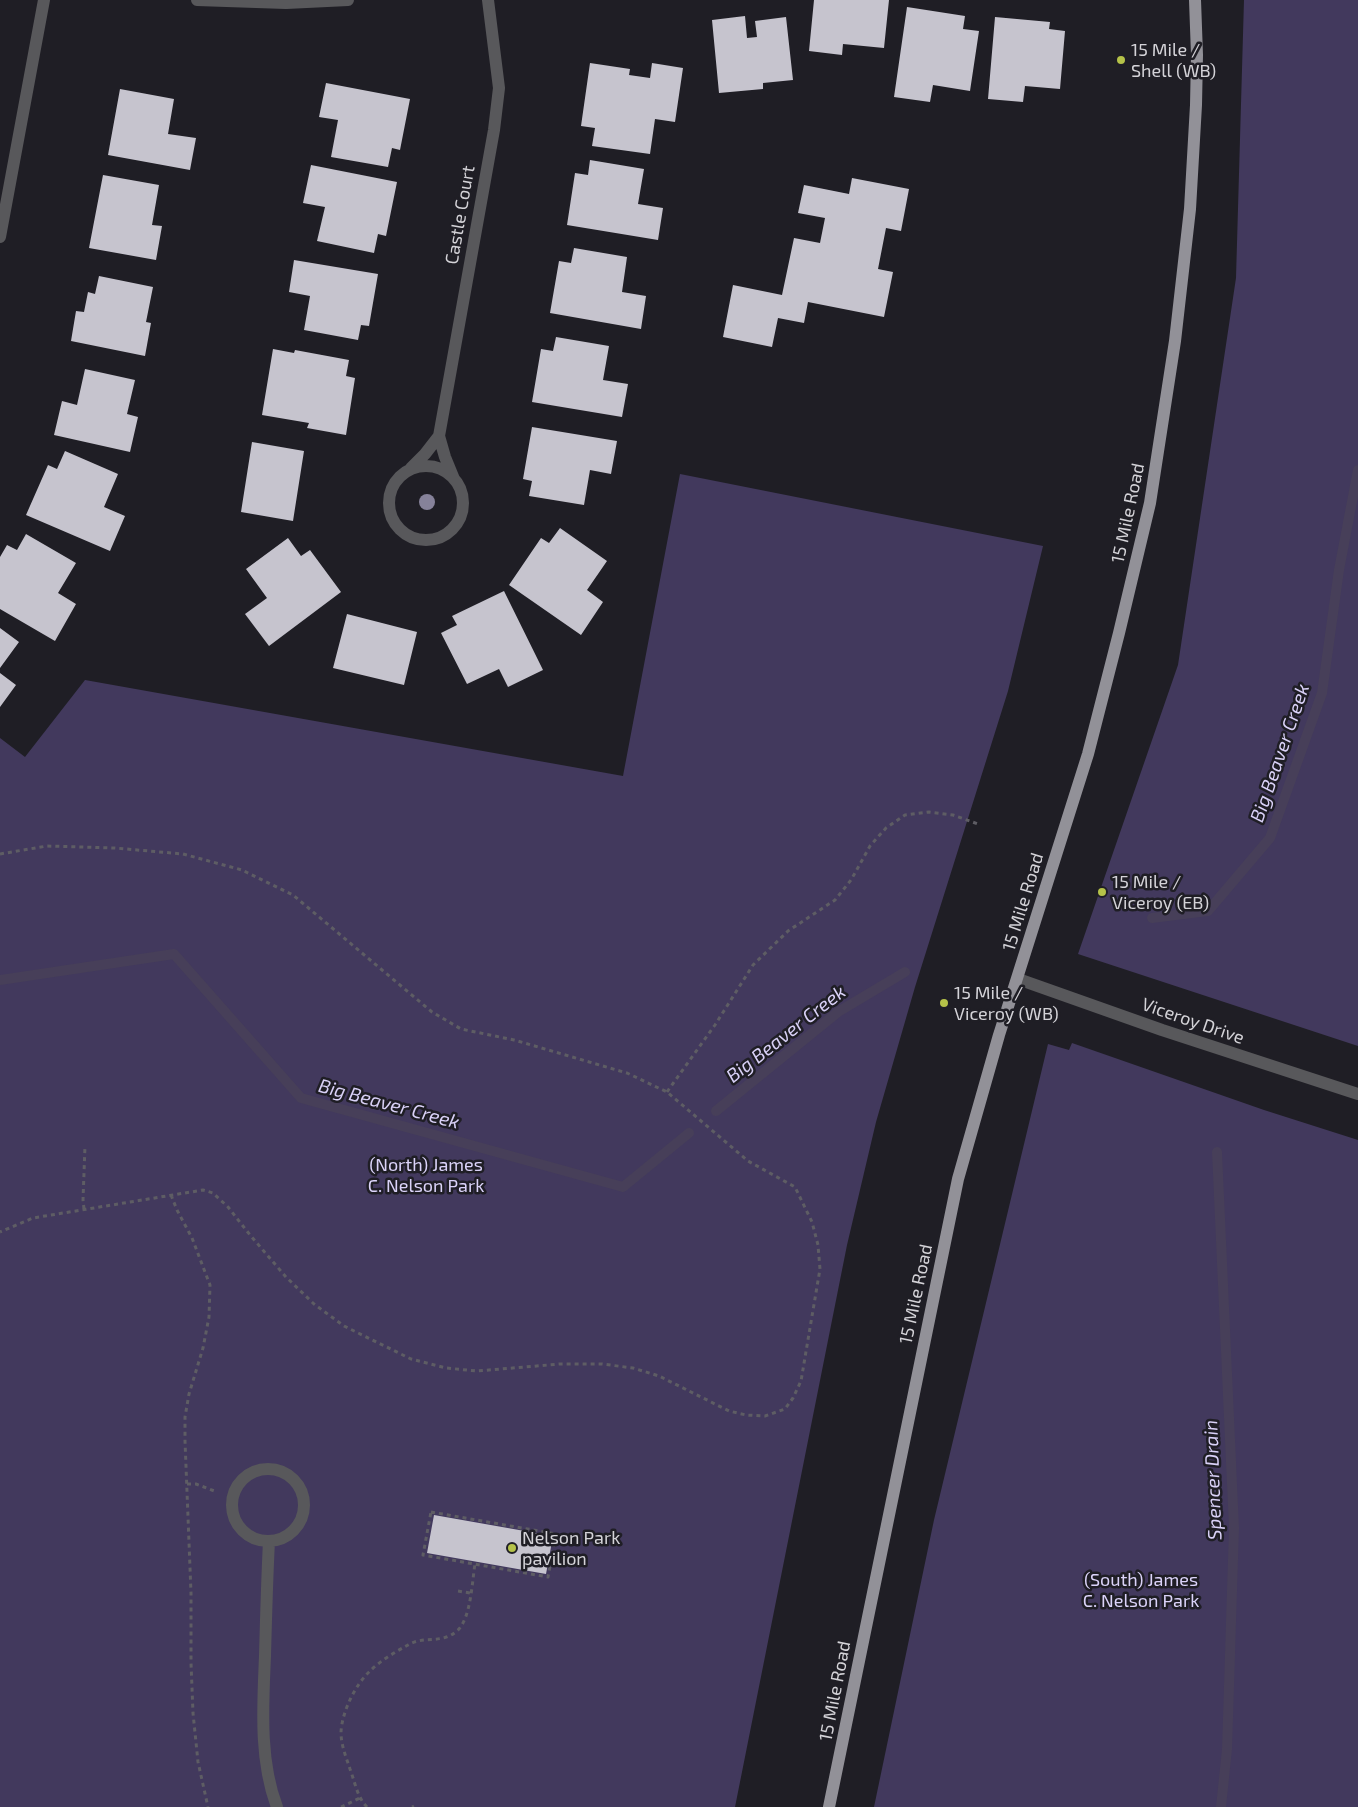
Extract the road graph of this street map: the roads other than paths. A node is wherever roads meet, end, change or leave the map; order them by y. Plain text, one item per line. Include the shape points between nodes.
1 (44, 0) edge
2 (197, 0) edge
3 (348, 0) edge
4 (488, 0) edge
5 (1195, 0) edge
6 (0, 237) edge
7 (438, 436) junction
8 (409, 470) junction
9 (454, 479) junction
10 (1018, 979) junction
11 (1358, 1094) edge
12 (268, 1541) junction
13 (277, 1807) edge
14 (829, 1807) edge

1 - 6 street
2 - 3 street via 286,3
4 - 7 street, Castle Court via 499,88
5 - 10 main road, 15 Mile Road via 1196,97 1190,209 1176,341 1150,502 1088,754
7 - 8 street, Castle Court
7 - 9 street, Castle Court
8 - 9 street via 433,466
8 - 9 street, Castle Court via 393,487 390,511 402,531 424,540 436,539 456,526 464,502
10 - 11 street, Viceroy Drive
10 - 14 main road, 15 Mile Road via 958,1178
12 - 12 street via 280,1540 290,1534 298,1526 305,1505 299,1484 272,1468 250,1472 234,1490 232,1502 238,1525 251,1537
12 - 13 street via 264,1739 267,1775

